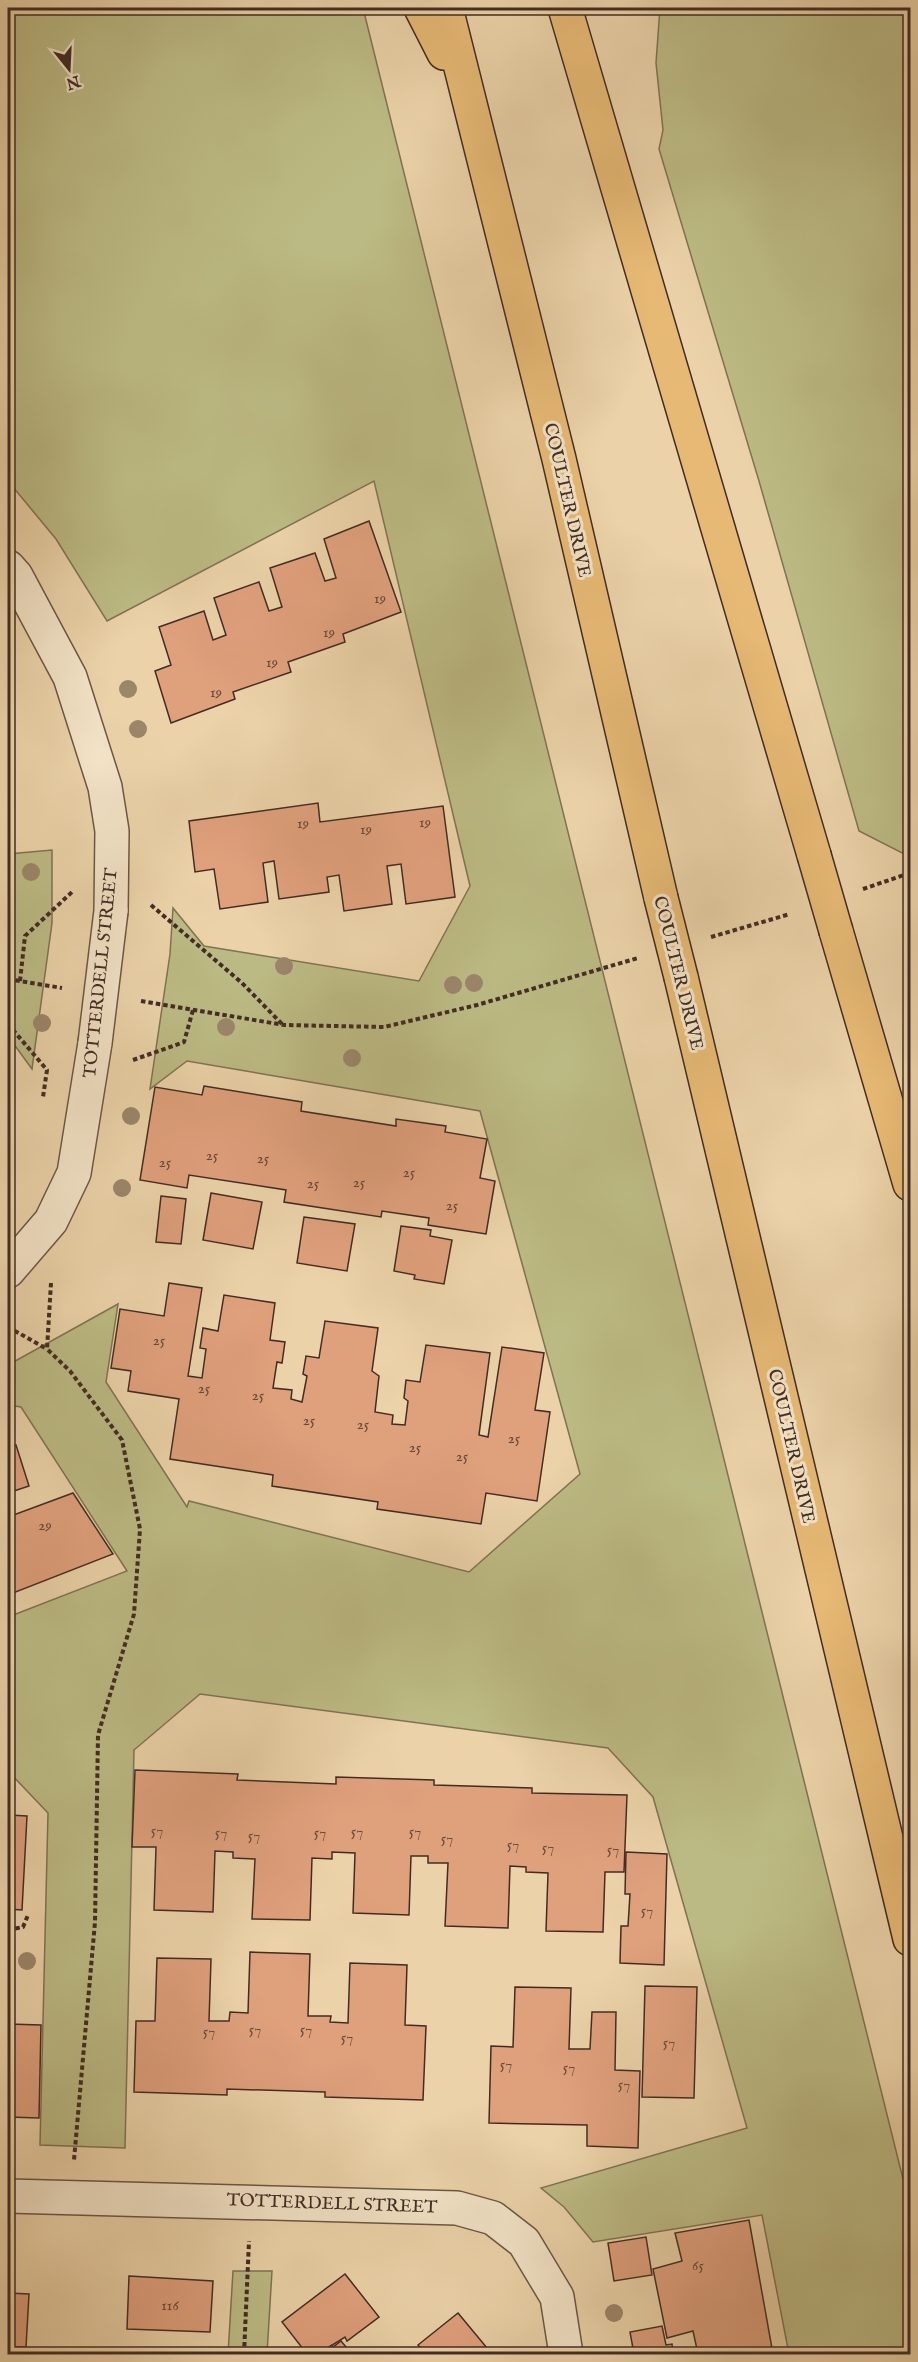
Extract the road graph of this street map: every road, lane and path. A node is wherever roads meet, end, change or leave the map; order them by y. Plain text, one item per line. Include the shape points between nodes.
1 (421, 8) edge
2 (446, 8) edge
3 (565, 8) edge
4 (467, 98) junction
5 (10, 575) edge
6 (910, 873) edge
7 (857, 892) dead end
8 (112, 899) junction
9 (792, 914) dead end
10 (702, 940) dead end
11 (646, 956) dead end
12 (8, 979) edge
13 (20, 981) junction
14 (66, 989) dead end
15 (135, 1000) dead end
16 (193, 1010) junction
17 (8, 1024) edge
18 (284, 1025) junction
19 (134, 1060) dead end
20 (43, 1097) dead end
21 (910, 1184) edge
22 (8, 1271) edge
23 (55, 1275) dead end
24 (8, 1327) edge
25 (46, 1349) junction
26 (28, 1915) dead end
27 (8, 1930) edge
28 (910, 1939) edge
29 (8, 2196) edge
30 (71, 2197) junction
31 (251, 2201) junction
32 (244, 2355) edge
33 (566, 2355) edge

1 - 4 main road
2 - 4 main road, COULTER DRIVE
3 - 21 main road, bridge
4 - 28 main road, COULTER DRIVE, bridge via 558,459
5 - 8 street, TOTTERDELL STREET via 70,677 102,776 112,831
6 - 7 path
8 - 13 path via 86,880 25,936
8 - 18 path via 143,899 242,983
8 - 22 street, TOTTERDELL STREET, bridge via 74,1173 51,1221
9 - 10 path
11 - 18 path via 477,1005 384,1027
12 - 13 path
13 - 14 path
15 - 16 path
16 - 18 path
16 - 19 path via 184,1042
17 - 20 path via 47,1070
23 - 25 path via 50,1284
24 - 25 path
25 - 30 path via 70,1371 122,1440 140,1529 134,1614 98,1735 95,1922
26 - 27 path via 23,1927
29 - 30 street, TOTTERDELL STREET
30 - 31 street, TOTTERDELL STREET
31 - 32 path
31 - 33 street, TOTTERDELL STREET via 436,2205 493,2218 524,2242 557,2297

